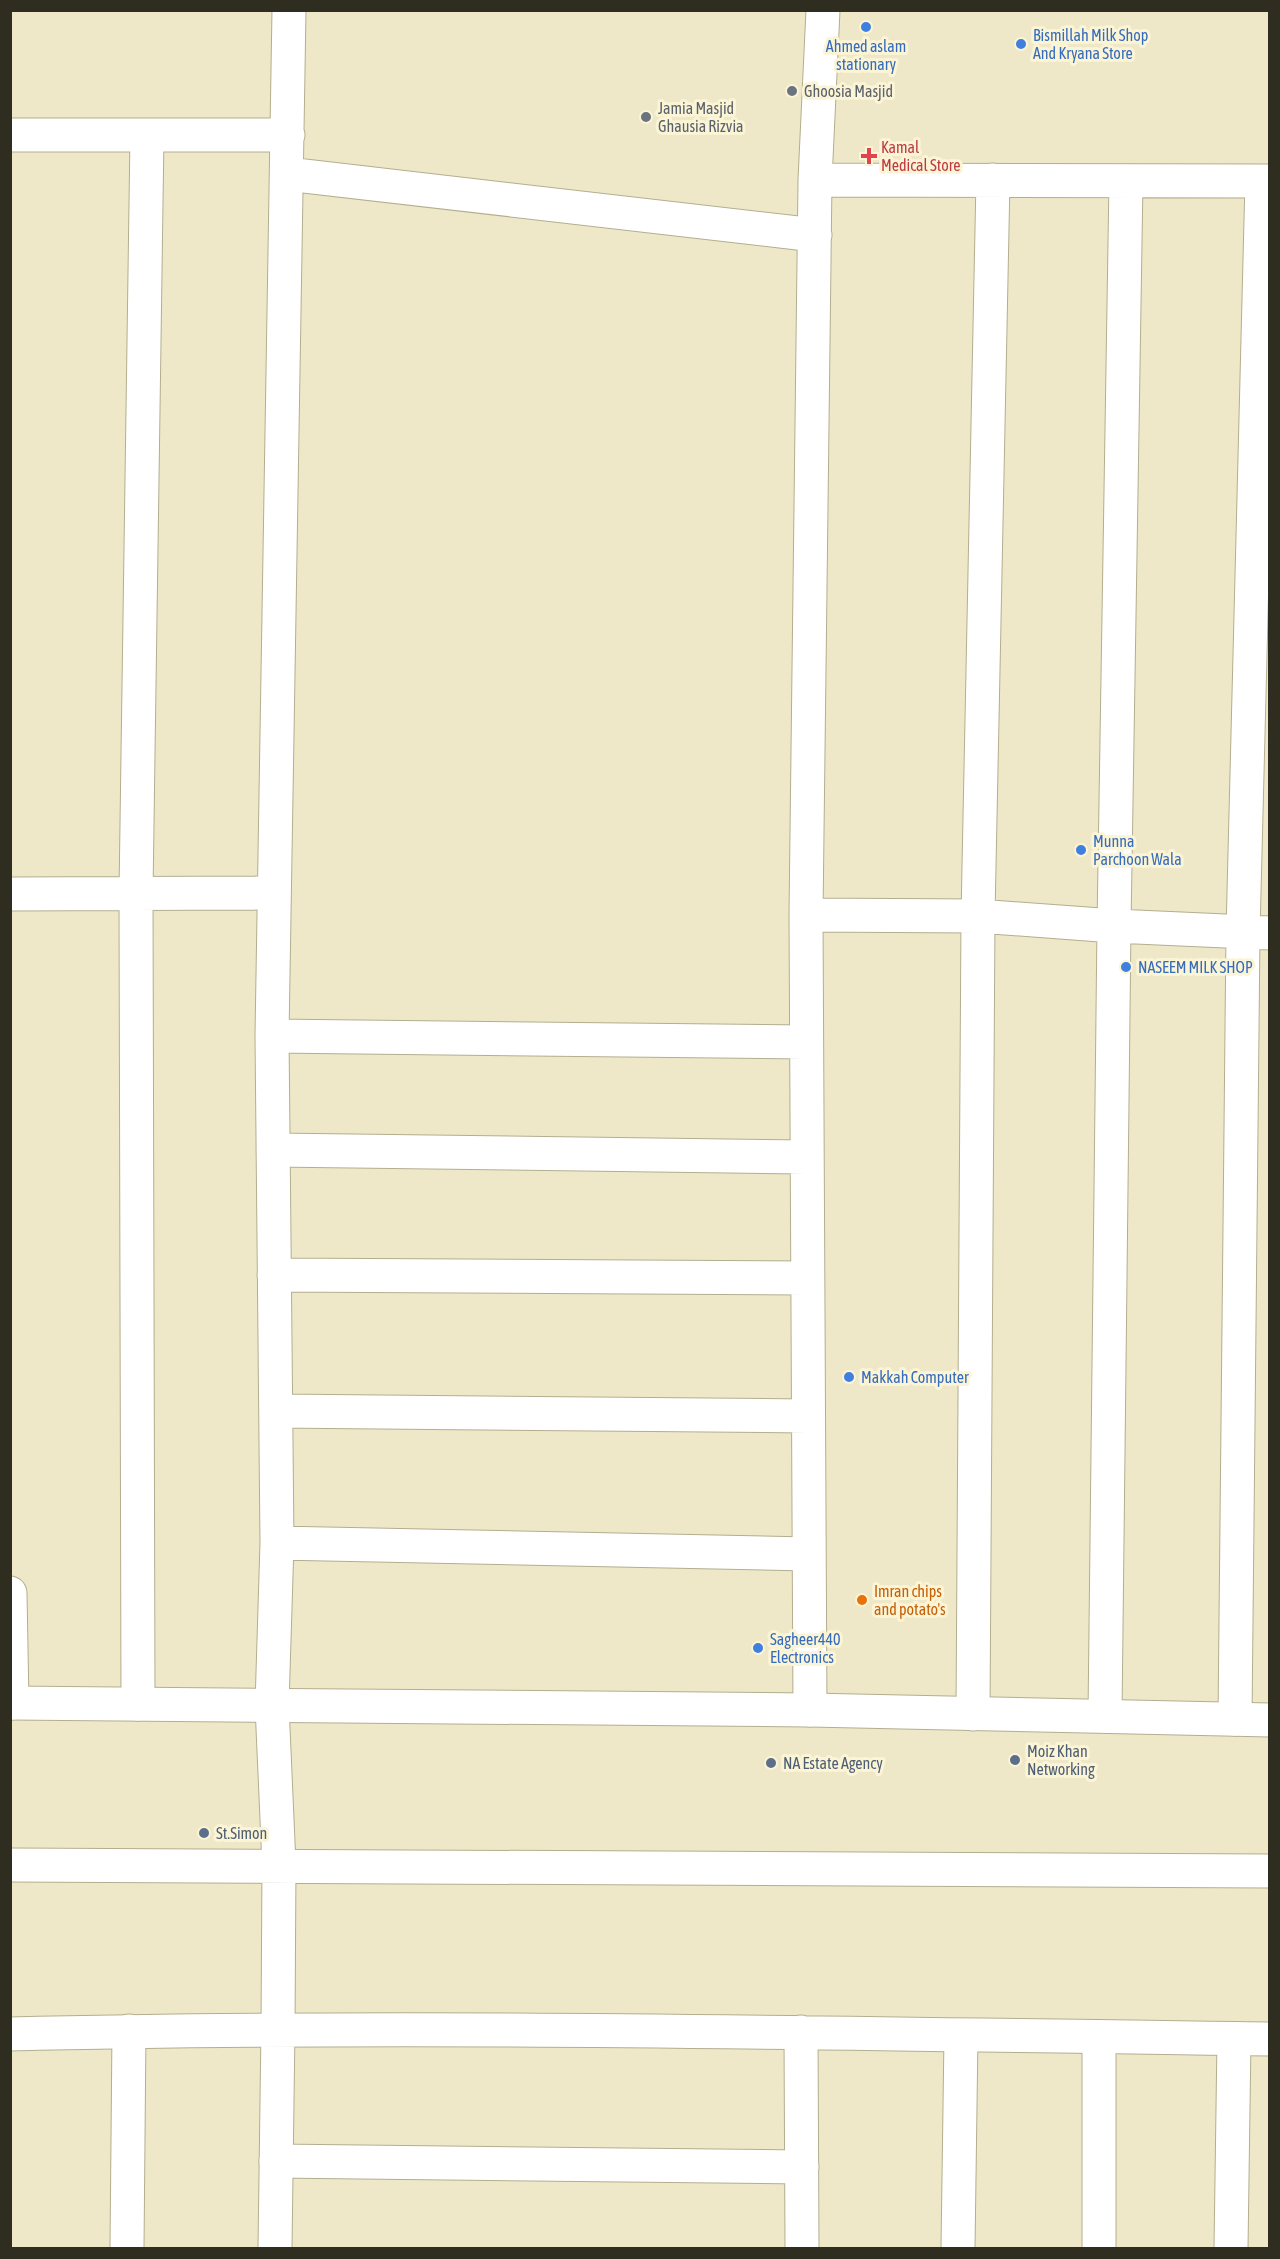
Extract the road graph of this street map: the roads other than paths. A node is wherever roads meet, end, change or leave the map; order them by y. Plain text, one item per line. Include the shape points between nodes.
1 (289, 10) edge
2 (823, 10) edge
3 (10, 135) edge
4 (147, 135) junction
5 (288, 135) junction
6 (287, 174) junction
7 (816, 180) junction
8 (993, 180) junction
9 (1126, 181) junction
10 (1266, 181) edge
11 (815, 235) junction
12 (136, 893) junction
13 (274, 893) junction
14 (10, 894) edge
15 (806, 915) junction
16 (978, 916) junction
17 (1114, 926) junction
18 (1256, 933) edge
19 (272, 1036) junction
20 (806, 1042) junction
21 (273, 1150) junction
22 (807, 1156) junction
23 (274, 1275) junction
24 (807, 1278) junction
25 (276, 1411) junction
26 (808, 1416) junction
27 (277, 1543) junction
28 (808, 1554) junction
29 (10, 1593) edge
30 (11, 1703) edge
31 (138, 1704) junction
32 (272, 1705) junction
33 (810, 1710) junction
34 (973, 1714) junction
35 (1105, 1716) junction
36 (1234, 1719) junction
37 (1269, 1720) edge
38 (10, 1865) edge
39 (279, 1865) junction
40 (1269, 1871) edge
41 (278, 2028) junction
42 (129, 2031) junction
43 (801, 2032) junction
44 (10, 2034) edge
45 (961, 2036) junction
46 (1100, 2037) junction
47 (1234, 2039) junction
48 (1269, 2039) edge
49 (276, 2161) junction
50 (802, 2167) junction
51 (127, 2248) edge
52 (275, 2248) edge
53 (802, 2248) edge
54 (958, 2248) edge
55 (1099, 2248) edge
56 (1231, 2248) edge

1 - 5 street
2 - 7 street
3 - 4 street
4 - 5 street
4 - 12 street
5 - 6 street
6 - 11 street
6 - 13 street
7 - 8 street
7 - 11 street
8 - 9 street
8 - 16 street
9 - 10 street
9 - 17 street
10 - 18 street
11 - 15 street
12 - 13 street
12 - 14 street
12 - 31 street
13 - 19 street
15 - 16 street
15 - 20 street
16 - 17 street
16 - 34 street
17 - 18 street
17 - 35 street
18 - 36 street
19 - 20 street
19 - 21 street
20 - 22 street
21 - 22 street
21 - 23 street
22 - 24 street
23 - 24 street
23 - 25 street
24 - 26 street
25 - 26 street
25 - 27 street
26 - 28 street
27 - 28 street
27 - 32 street
28 - 33 street
29 - 30 street
30 - 31 street
31 - 32 street
32 - 33 street
32 - 39 street
33 - 34 street
34 - 35 street
35 - 36 street
36 - 37 street
38 - 39 street
39 - 40 street
39 - 41 street
41 - 42 street
41 - 43 street
41 - 49 street
42 - 44 street
42 - 51 street
43 - 45 street
43 - 50 street
45 - 46 street
45 - 54 street
46 - 47 street
46 - 55 street
47 - 48 street
47 - 56 street
49 - 50 street
49 - 52 street
50 - 53 street

